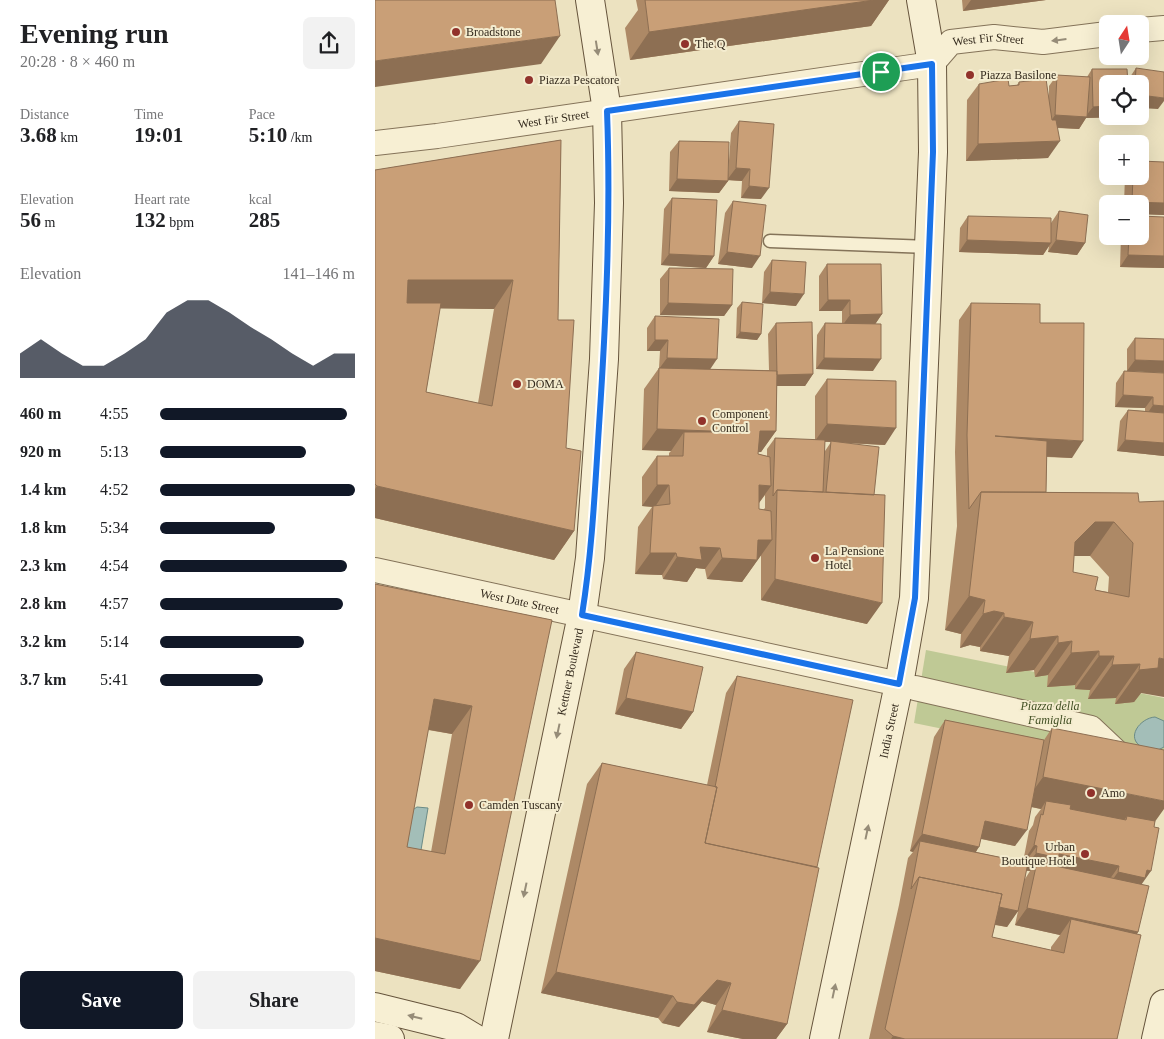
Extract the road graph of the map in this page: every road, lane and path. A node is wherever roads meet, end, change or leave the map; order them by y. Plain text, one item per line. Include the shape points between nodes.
1 (590, 0) edge
2 (921, 0) edge
3 (1164, 28) edge
4 (1149, 29) edge
5 (1099, 35) edge
6 (932, 64) junction
7 (607, 111) junction
8 (375, 143) edge
9 (771, 241) dead end
10 (929, 247) junction
11 (375, 570) edge
12 (582, 615) junction
13 (907, 686) junction
14 (1164, 769) edge
15 (1164, 1004) edge
16 (375, 1007) edge
17 (375, 1036) edge
18 (390, 1039) edge
19 (476, 1039) edge
20 (494, 1039) edge
21 (824, 1039) edge
22 (1157, 1039) edge

1 -> 7 main road, Kettner Boulevard
2 - 6 main road, India Street
3 - 4 street
5 -> 6 street, West Fir Street via 1043,42 994,37 951,42
6 - 7 street, West Fir Street
6 - 10 main road, India Street
7 - 8 street, West Fir Street
7 - 12 main road, Kettner Boulevard via 609,202 604,359 590,558
9 - 10 lane
10 - 13 main road, India Street via 915,598
11 - 12 street, West Date Street
12 - 13 street, West Date Street
12 -> 20 main road, Kettner Boulevard
13 - 14 street, West Date Street via 1091,728 1126,761
21 -> 13 main road, India Street
15 - 22 main road
19 -> 16 main road via 456,1027
17 - 18 main road

